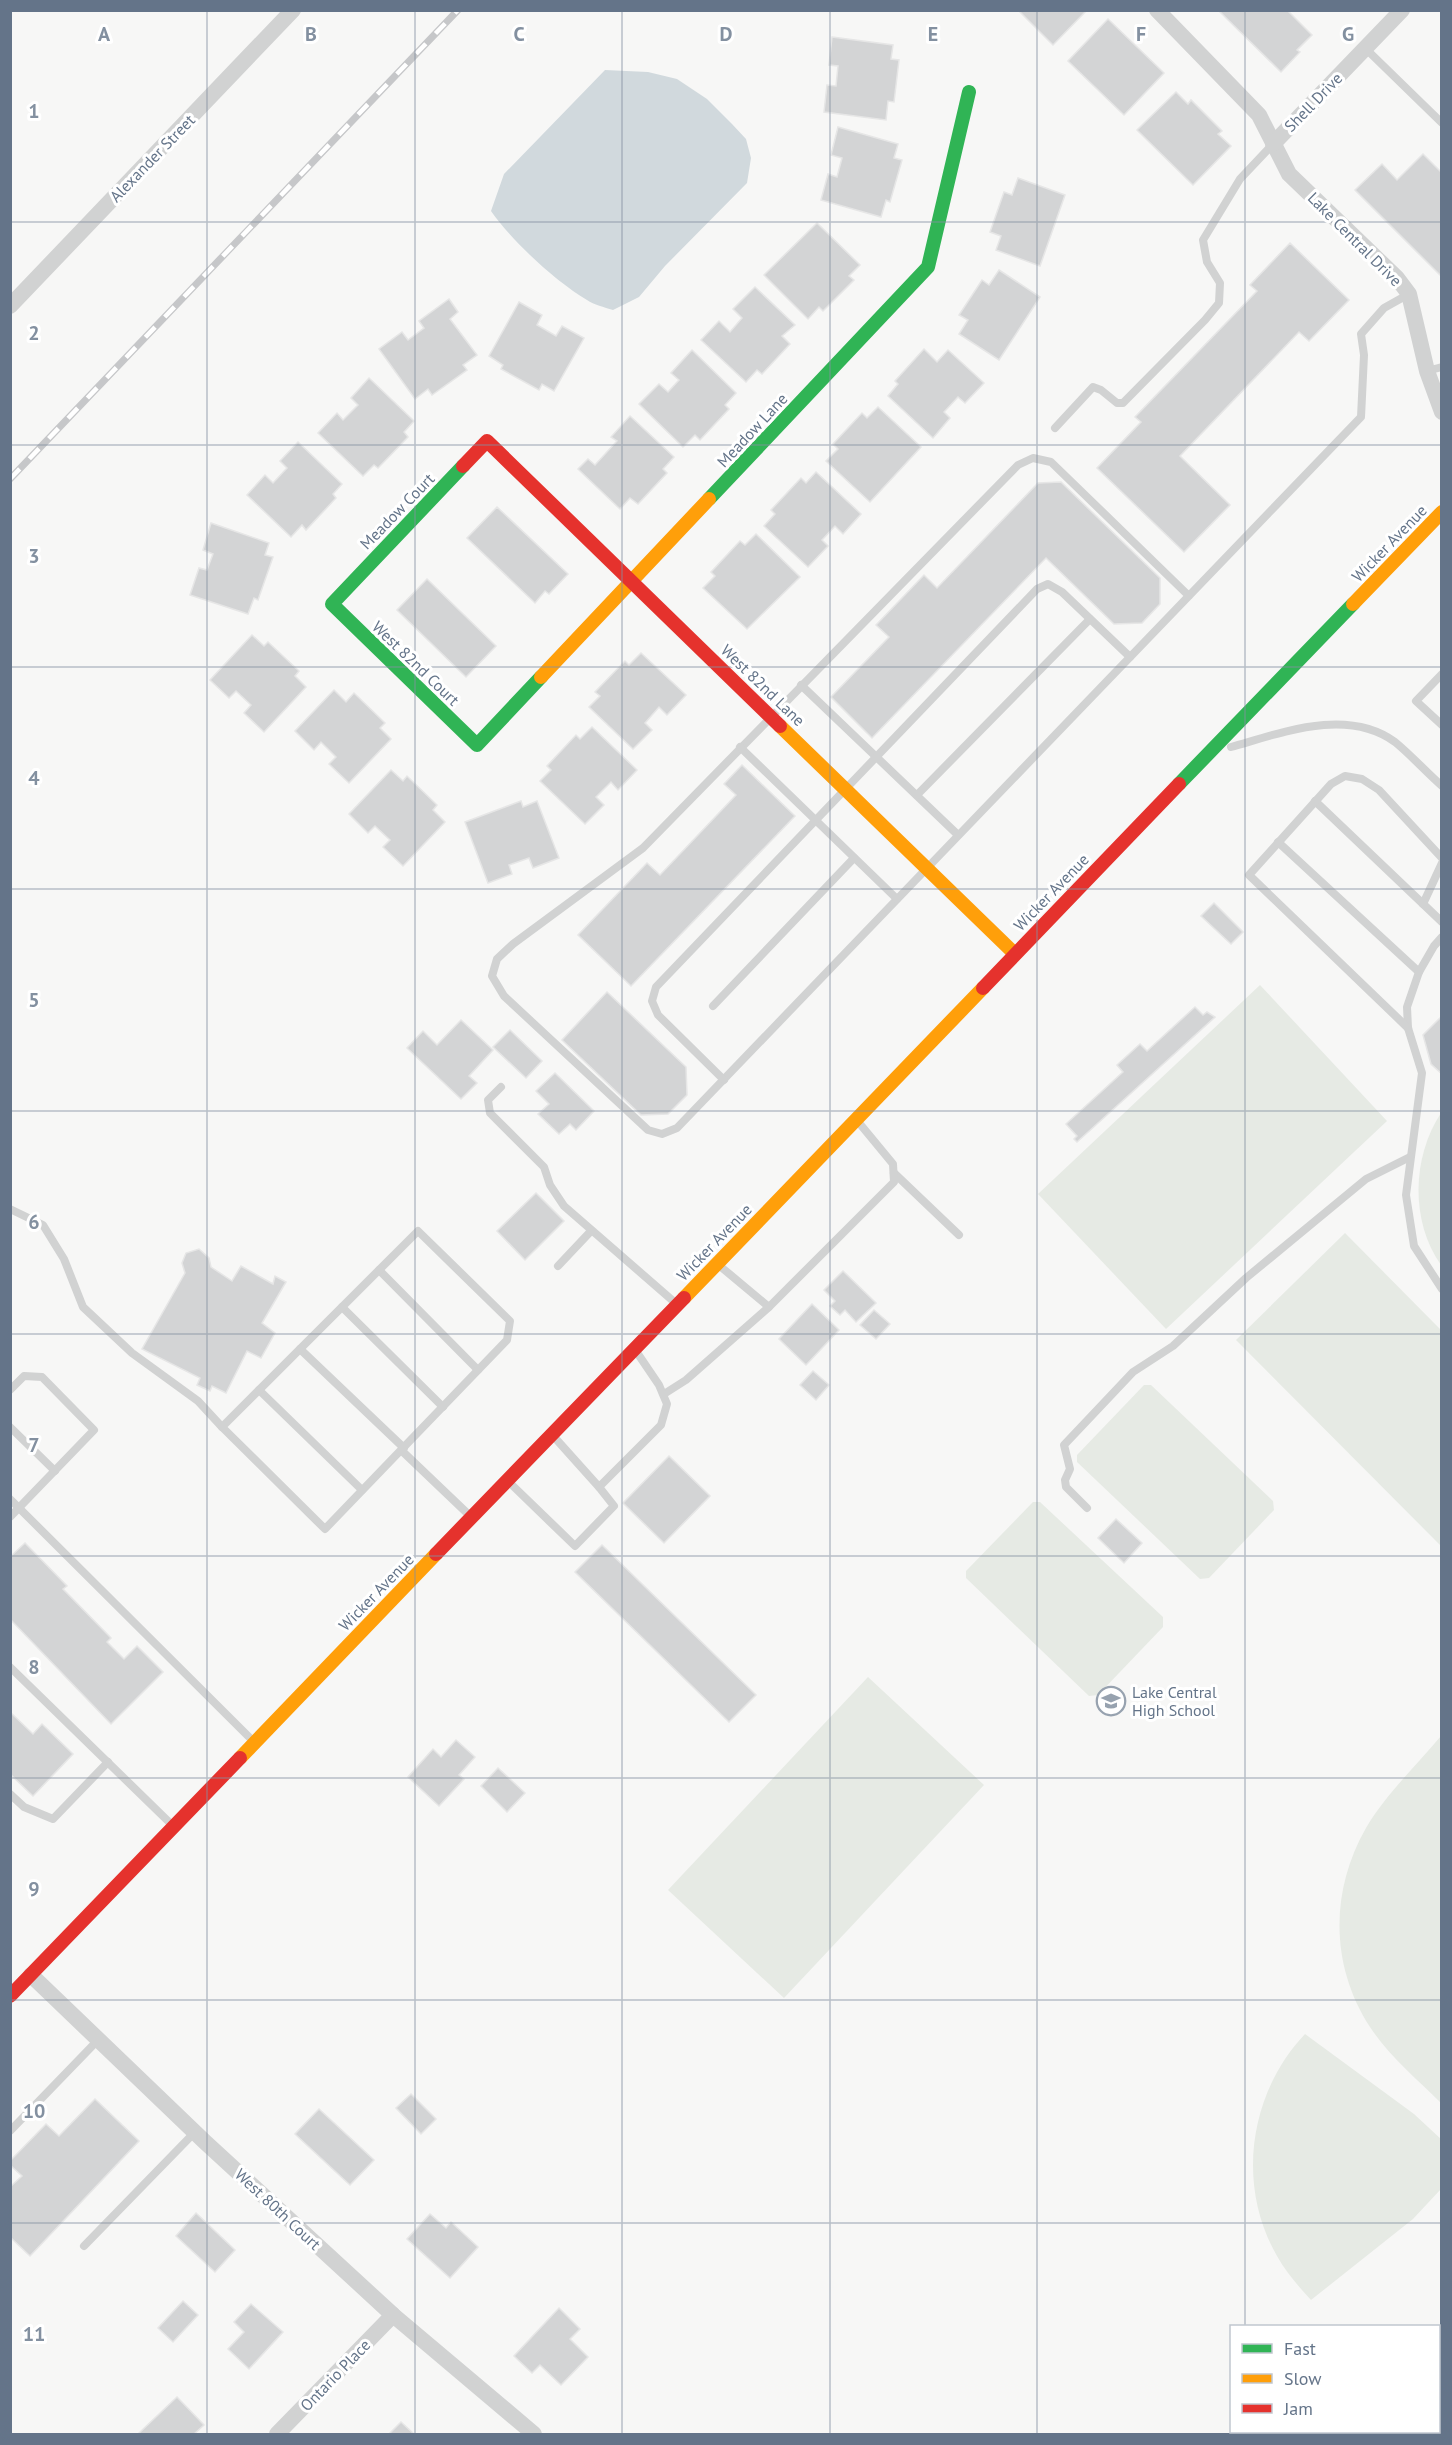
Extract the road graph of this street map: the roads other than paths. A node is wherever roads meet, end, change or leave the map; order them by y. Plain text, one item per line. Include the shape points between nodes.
1 (293, 10) edge
2 (1157, 10) edge
3 (1402, 10) edge
4 (1365, 48) junction
5 (969, 92) dead end
6 (1442, 123) edge
7 (1273, 144) junction
8 (1408, 294) junction
9 (10, 306) edge
10 (1434, 369) edge
11 (1442, 412) edge
12 (1055, 428) dead end
13 (487, 441) joint
14 (1442, 512) edge
15 (632, 581) junction
16 (1188, 596) junction
17 (332, 604) joint
18 (1090, 619) junction
19 (1130, 657) junction
20 (1442, 674) edge
21 (801, 685) junction
22 (771, 716) junction
23 (1442, 725) edge
24 (477, 745) joint
25 (740, 747) junction
26 (1207, 754) junction
27 (876, 756) junction
28 (1442, 786) edge
29 (845, 789) junction
30 (917, 795) junction
31 (1315, 801) junction
32 (815, 820) junction
33 (958, 835) junction
34 (1278, 842) junction
35 (854, 858) junction
36 (1442, 858) edge
37 (1442, 863) edge
38 (927, 868) junction
39 (897, 899) junction
40 (1423, 904) junction
41 (1442, 922) edge
42 (1442, 937) edge
43 (1015, 954) junction
44 (1419, 972) junction
45 (713, 1006) dead end
46 (1408, 1028) junction
47 (724, 1080) junction
48 (501, 1088) dead end
49 (855, 1119) junction
50 (1410, 1156) junction
51 (894, 1173) junction
52 (10, 1209) edge
53 (591, 1231) junction
54 (959, 1235) dead end
55 (716, 1264) junction
56 (558, 1266) dead end
57 (379, 1270) junction
58 (1442, 1289) edge
59 (677, 1304) junction
60 (342, 1307) junction
61 (769, 1307) junction
62 (300, 1349) junction
63 (634, 1349) junction
64 (478, 1370) junction
65 (10, 1390) edge
66 (260, 1390) junction
67 (664, 1395) junction
68 (443, 1407) junction
69 (10, 1426) edge
70 (222, 1427) junction
71 (552, 1434) junction
72 (402, 1449) junction
73 (55, 1471) junction
74 (508, 1480) junction
75 (599, 1487) junction
76 (362, 1490) junction
77 (10, 1499) edge
78 (19, 1508) junction
79 (1087, 1508) dead end
80 (10, 1517) edge
81 (472, 1517) junction
82 (10, 1667) edge
83 (255, 1743) junction
84 (108, 1762) junction
85 (10, 1794) edge
86 (174, 1826) junction
87 (31, 1975) junction
88 (11, 1995) edge
89 (98, 2040) junction
90 (10, 2131) edge
91 (195, 2132) junction
92 (84, 2246) dead end
93 (393, 2315) junction
94 (277, 2434) edge
95 (534, 2434) edge

1 - 9 street, Alexander Street
2 - 7 street, Shell Drive via 1259,115
3 - 4 street, Shell Drive
4 - 6 lane
4 - 7 street, Shell Drive
5 - 15 main road, Meadow Lane via 928,267
7 - 8 street, Lake Central Drive via 1289,174 1397,278
7 - 12 lane via 1240,179 1203,240 1207,262 1220,283 1219,303 1123,403 1093,387
8 - 10 street, Lake Central Drive
8 - 16 lane via 1384,308 1360,334 1364,355 1360,417
10 - 11 street, Lake Central Drive
13 - 15 main road, West 82nd Lane
13 - 17 main road, Meadow Court
14 - 26 main road, Wicker Avenue
15 - 22 main road, West 82nd Lane
15 - 24 main road, Meadow Lane
16 - 19 lane
16 - 21 lane via 1051,462 1032,458 1018,465
17 - 24 main road, West 82nd Court
18 - 19 lane
18 - 27 lane via 1048,584 1037,590
18 - 30 lane
19 - 33 lane
20 - 23 lane via 1416,701
21 - 22 lane
21 - 27 lane
22 - 25 lane
22 - 29 main road, West 82nd Lane
25 - 32 lane
25 - 47 lane via 642,848 513,944 497,959 492,976 504,996 648,1130 662,1134 677,1128
26 - 28 lane via 1315,725 1350,726 1379,733 1395,742
26 - 43 main road, Wicker Avenue
27 - 29 lane
27 - 30 lane
29 - 32 lane
29 - 38 main road, West 82nd Lane
30 - 33 lane
31 - 34 lane
31 - 36 lane via 1345,776 1362,779 1379,790
31 - 40 lane
32 - 35 lane
32 - 47 lane via 656,987 652,1001 658,1015
33 - 38 lane
34 - 44 lane
34 - 46 lane via 1249,875
35 - 39 lane
35 - 45 lane
37 - 40 lane
38 - 39 lane
38 - 43 main road, West 82nd Lane
39 - 47 lane
40 - 41 lane
42 - 44 lane
43 - 49 main road, Wicker Avenue
44 - 46 lane via 1407,1007
46 - 50 lane via 1422,1073
48 - 53 lane via 488,1100 490,1113 544,1167 564,1206
49 - 51 lane via 893,1164
49 - 55 main road, Wicker Avenue
50 - 58 lane via 1406,1195 1414,1246
50 - 79 lane via 1366,1179 1246,1278 1173,1346 1133,1372 1094,1411 1064,1445 1070,1469 1066,1487
51 - 54 lane
51 - 61 lane via 894,1182
52 - 70 lane via 44,1225 64,1259 83,1307 132,1353 198,1401
53 - 56 lane
53 - 59 lane
55 - 59 main road, Wicker Avenue
55 - 61 lane
57 - 60 lane
57 - 64 lane
57 - 64 lane via 418,1231 510,1321 507,1340
59 - 63 main road, Wicker Avenue
60 - 62 lane
60 - 68 lane
61 - 67 lane
62 - 66 lane
62 - 72 lane
63 - 67 lane
63 - 71 main road, Wicker Avenue
64 - 68 lane
65 - 73 lane via 24,1376 42,1377 94,1430
66 - 70 lane
66 - 76 lane
67 - 75 lane via 667,1404 661,1425
68 - 72 lane
69 - 73 lane
70 - 76 lane via 325,1529
71 - 74 main road, Wicker Avenue
71 - 75 lane
72 - 76 lane
72 - 81 lane
73 - 78 lane
74 - 75 lane via 575,1546 614,1506
74 - 81 main road, Wicker Avenue
77 - 78 lane
78 - 80 lane
78 - 83 lane
81 - 83 main road, Wicker Avenue
82 - 84 lane
83 - 86 main road, Wicker Avenue
84 - 85 lane via 53,1819 24,1807
84 - 86 lane
86 - 87 main road, Wicker Avenue
87 - 88 main road, Wicker Avenue
87 - 89 street, West 80th Court
89 - 90 lane
89 - 91 street, West 80th Court
91 - 92 lane
91 - 93 street, West 80th Court
93 - 94 street, Ontario Place
93 - 95 street, West 80th Court

